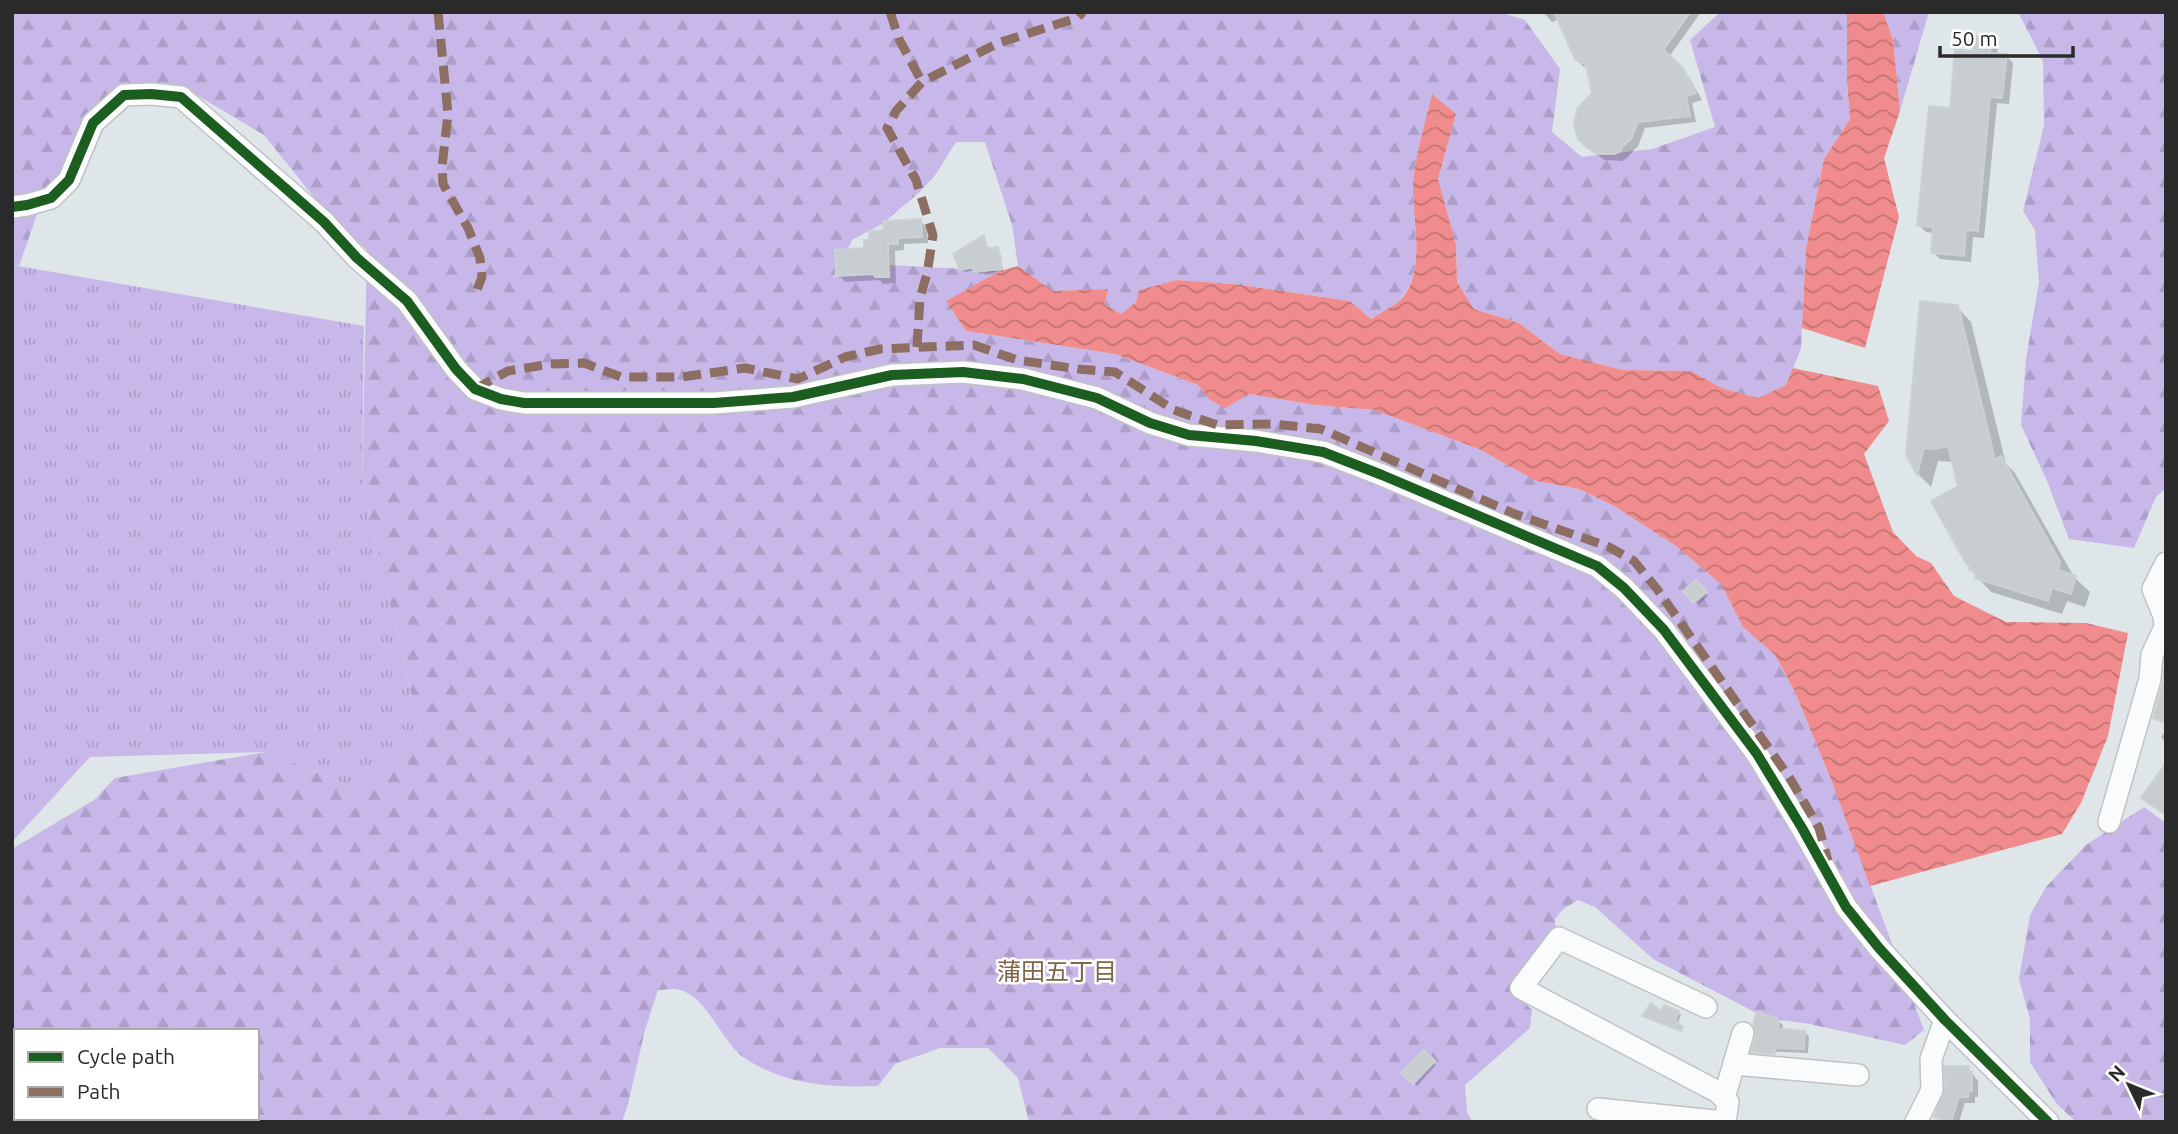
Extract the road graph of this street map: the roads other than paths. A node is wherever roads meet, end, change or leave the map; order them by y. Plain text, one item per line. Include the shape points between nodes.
1 (12, 207) edge
2 (2166, 563) edge
3 (2109, 822) dead end
4 (1706, 1007) dead end
5 (1945, 1020) junction
6 (1744, 1033) dead end
7 (1734, 1064) junction
8 (1858, 1075) dead end
9 (1724, 1098) junction
10 (1598, 1109) dead end
11 (1725, 1122) edge
12 (1916, 1122) edge
13 (2048, 1122) edge

1 - 5 street via 51,198 69,180 93,123 124,95 181,96 407,302 474,389 501,399 714,404 793,397 892,375 963,372 1023,379 1097,398 1189,435 1323,452 1382,475 1597,566 1624,588 1664,630 1757,754 1846,907
2 - 3 street via 2153,589 2165,627 2152,655 2150,679
4 - 9 street via 1559,938 1521,988
5 - 12 street via 1931,1059 1932,1090
5 - 13 street
6 - 7 street
7 - 8 street
7 - 9 street
9 - 11 street via 1728,1102
10 - 11 street

